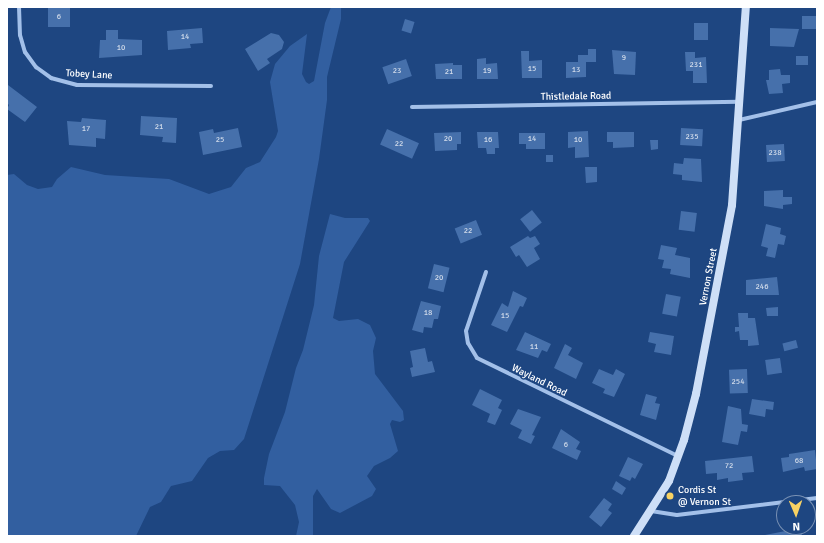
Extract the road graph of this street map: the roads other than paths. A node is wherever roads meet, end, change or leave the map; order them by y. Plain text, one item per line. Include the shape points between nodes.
1 (19, 7) edge
2 (746, 7) edge
3 (210, 86) dead end
4 (739, 102) junction
5 (817, 102) edge
6 (412, 107) dead end
7 (739, 120) junction
8 (486, 272) dead end
9 (678, 456) junction
10 (817, 498) edge
11 (652, 511) junction
12 (634, 536) edge

1 - 3 street, Tobey Lane via 20,35 25,52 43,73 59,82 77,85
2 - 4 main road, Vernon Street
4 - 6 street, Thistledale Road
4 - 7 main road, Vernon Street
5 - 7 street
7 - 9 main road, Vernon Street via 729,224 696,394
8 - 9 street, Wayland Road via 466,331 470,348 477,358
9 - 11 main road, Vernon Street via 669,480
10 - 11 street via 677,515
11 - 12 main road, Vernon Street

